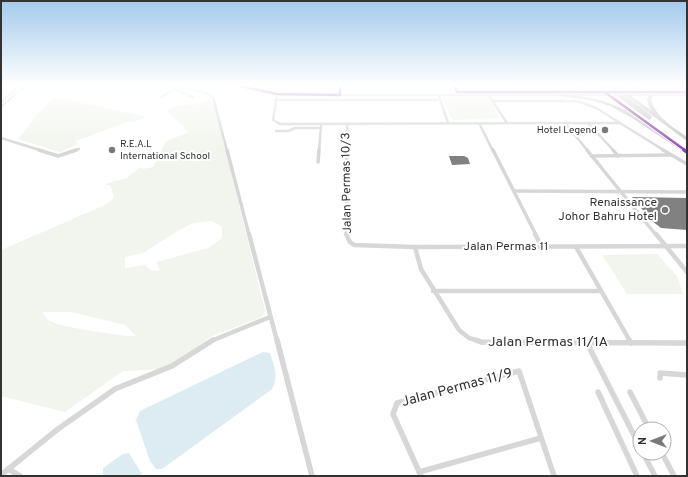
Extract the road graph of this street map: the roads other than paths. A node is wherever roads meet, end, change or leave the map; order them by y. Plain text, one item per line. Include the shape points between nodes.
1 (216, 107) edge
2 (274, 107) edge
3 (442, 107) edge
4 (497, 107) edge
5 (594, 107) edge
6 (614, 107) edge
7 (624, 107) edge
8 (630, 107) edge
9 (636, 107) edge
10 (641, 107) edge
11 (651, 107) edge
12 (448, 123) junction
13 (479, 123) junction
14 (507, 123) junction
15 (565, 123) junction
16 (588, 123) junction
17 (620, 123) junction
18 (322, 124) junction
19 (347, 124) junction
20 (321, 128) junction
21 (276, 131) dead end
22 (681, 135) junction
23 (1, 138) edge
24 (666, 138) junction
25 (687, 139) edge
26 (687, 142) edge
27 (687, 147) edge
28 (79, 148) dead end
29 (687, 152) edge
30 (671, 155) junction
31 (591, 156) junction
32 (618, 156) junction
33 (318, 162) dead end
34 (687, 164) edge
35 (514, 192) junction
36 (621, 192) junction
37 (687, 192) edge
38 (350, 242) joint
39 (664, 246) junction
40 (687, 246) edge
41 (404, 247) junction
42 (416, 247) junction
43 (427, 247) junction
44 (542, 247) junction
45 (576, 247) junction
46 (417, 255) junction
47 (687, 272) edge
48 (434, 291) junction
49 (601, 291) junction
50 (270, 317) junction
51 (587, 343) junction
52 (631, 343) junction
53 (687, 343) edge
54 (687, 375) edge
55 (660, 378) dead end
56 (598, 392) dead end
57 (630, 392) dead end
58 (645, 421) edge
59 (632, 431) edge
60 (541, 438) junction
61 (647, 461) edge
62 (666, 461) edge
63 (8, 469) junction
64 (420, 474) edge
65 (1, 475) edge
66 (20, 476) edge
67 (312, 476) edge
68 (554, 476) edge
69 (637, 476) edge
70 (655, 476) edge
71 (674, 476) edge

1 - 50 street
2 - 18 street via 273,120 276,122
3 - 12 street
4 - 14 street
5 - 17 street
6 - 24 highway
7 - 24 highway
8 - 27 highway
9 - 26 highway, bridge
10 - 22 highway
11 - 22 highway
12 - 13 street
12 - 19 street
13 - 14 street
13 - 35 street
14 - 15 street
15 - 16 street
15 - 31 street
16 - 17 street
16 - 32 street
17 - 30 street
18 - 19 street
18 - 20 street
19 - 38 street, Jalan Permas 10/3 via 346,233
20 - 21 street
20 - 33 street
22 - 25 highway
23 - 28 street via 56,155
24 - 29 highway
30 - 32 street
30 - 34 street
31 - 32 street
31 - 36 street
35 - 36 street
35 - 44 street
36 - 37 street
36 - 39 street
38 - 41 street, Jalan Permas 11 via 362,246
39 - 40 street, Jalan Permas 11
39 - 45 street, Jalan Permas 11
39 - 47 street
41 - 42 street, Jalan Permas 11
41 - 46 street
42 - 43 street, Jalan Permas 11
42 - 46 street, Jalan Permas 11/1A
43 - 44 street, Jalan Permas 11
43 - 46 street
44 - 45 street, Jalan Permas 11
45 - 49 street
46 - 48 street, Jalan Permas 11/1A via 420,269
48 - 49 street
48 - 51 street, Jalan Permas 11/1A via 459,330 475,340
49 - 52 street
50 - 63 street via 213,340 172,366 115,389 58,429
50 - 67 street
51 - 52 street, Jalan Permas 11/1A
51 - 59 street
52 - 53 street, Jalan Permas 11/1A
54 - 55 street via 660,373
56 - 69 street
57 - 58 street
60 - 64 street
60 - 64 street, Jalan Permas 11/9 via 519,371 400,402 394,406 393,414
60 - 68 street
61 - 70 street
62 - 71 street
63 - 65 street
63 - 66 street

